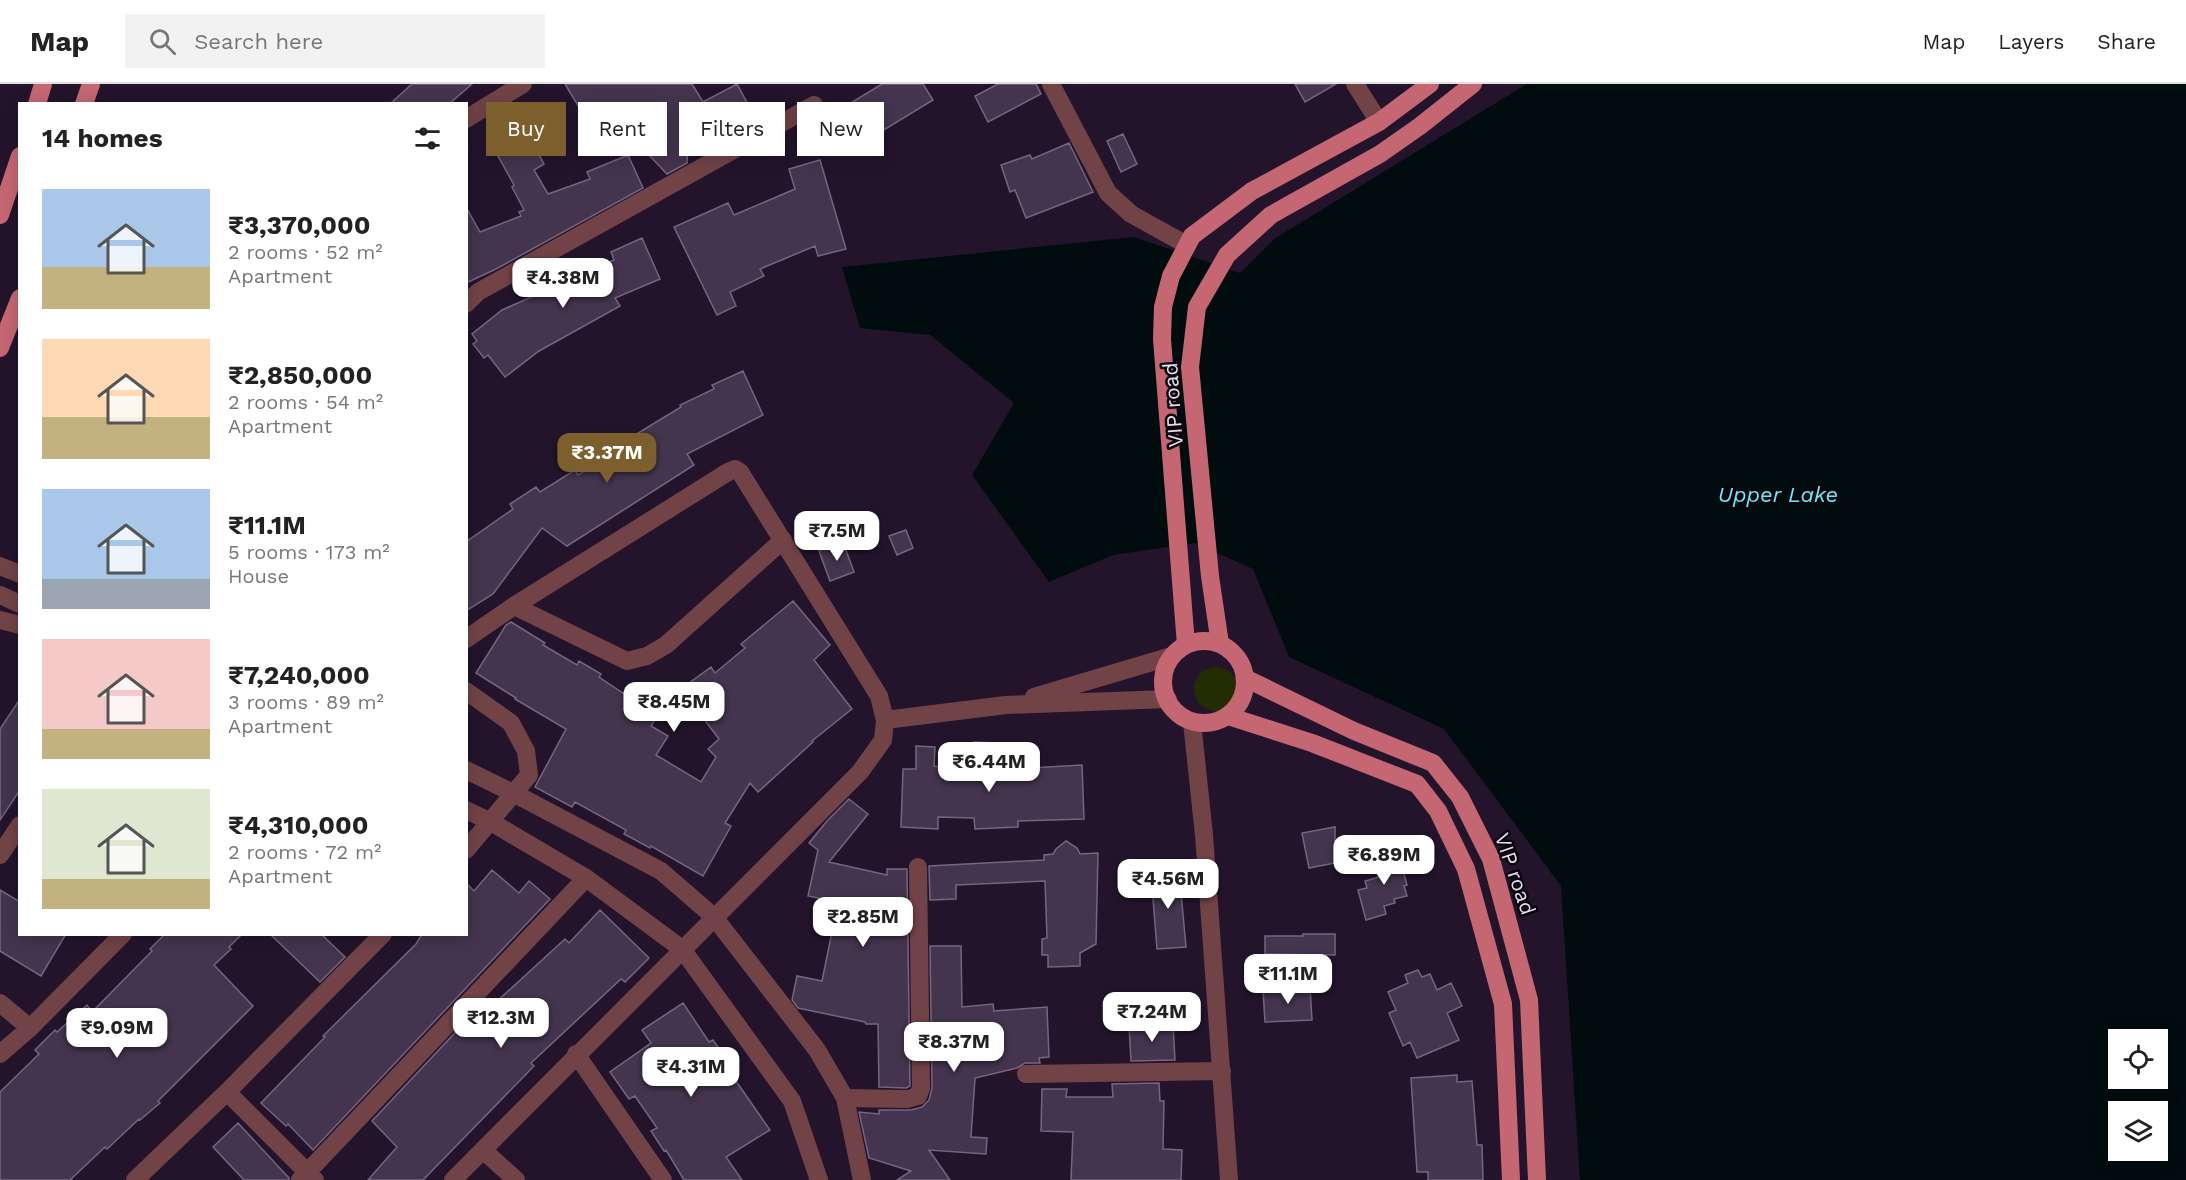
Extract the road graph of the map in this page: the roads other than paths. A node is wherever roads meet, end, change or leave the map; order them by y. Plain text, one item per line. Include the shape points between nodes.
1 (43, 84) edge
2 (91, 84) edge
3 (523, 84) edge
4 (1051, 84) edge
5 (1355, 84) edge
6 (1430, 84) edge
7 (1473, 84) edge
8 (37, 102) edge
9 (85, 102) edge
10 (797, 114) edge
11 (468, 118) edge
12 (1379, 122) junction
13 (18, 162) edge
14 (0, 215) edge
15 (1185, 248) junction
16 (468, 302) edge
17 (18, 303) edge
18 (0, 348) edge
19 (783, 540) junction
20 (0, 566) edge
21 (18, 573) edge
22 (0, 596) edge
23 (18, 603) edge
24 (514, 606) junction
25 (0, 620) edge
26 (18, 624) edge
27 (468, 638) edge
28 (1220, 644) junction
29 (1179, 650) junction
30 (1245, 678) junction
31 (468, 692) edge
32 (1168, 699) junction
33 (1006, 705) junction
34 (1228, 716) junction
35 (885, 720) junction
36 (1192, 722) junction
37 (468, 771) edge
38 (516, 794) junction
39 (468, 811) edge
40 (491, 822) junction
41 (18, 828) edge
42 (468, 848) edge
43 (0, 855) edge
44 (918, 867) dead end
45 (586, 878) junction
46 (714, 917) junction
47 (121, 936) edge
48 (381, 936) edge
49 (682, 949) junction
50 (0, 1003) edge
51 (30, 1028) junction
52 (0, 1054) edge
53 (576, 1054) junction
54 (1222, 1071) junction
55 (1026, 1074) dead end
56 (227, 1092) junction
57 (845, 1098) junction
58 (483, 1150) junction
59 (308, 1178) edge
60 (135, 1180) edge
61 (453, 1180) edge
62 (516, 1180) edge
63 (663, 1180) edge
64 (819, 1180) edge
65 (862, 1180) edge
66 (1229, 1180) edge
67 (1511, 1180) edge
68 (1537, 1180) edge

1 - 8 main road
2 - 9 main road
3 - 11 street
4 - 15 street via 1108,193 1131,214
5 - 12 street
6 - 12 main road, VIP road
7 - 28 main road, VIP road via 1380,154 1271,215 1227,255 1197,307 1190,367
10 - 16 street via 478,292
12 - 15 main road, VIP road via 1252,191 1192,236
13 - 14 main road
15 - 29 main road, VIP road via 1171,276 1163,307 1162,339 1181,578
17 - 18 main road
19 - 24 street via 666,645 627,661
19 - 24 street via 735,469
19 - 35 street via 879,696
20 - 21 street
22 - 23 street
24 - 27 street
25 - 26 street
28 - 29 main road via 1203,641
28 - 30 main road via 1237,658
29 - 32 main road, VIP road via 1164,671
29 - 33 street
30 - 34 main road via 1242,699
30 - 68 main road, VIP road via 1354,731 1433,763 1460,797 1491,859 1529,1000
31 - 38 street via 511,723 526,751 529,775
32 - 33 street
32 - 36 main road via 1173,709
33 - 35 street
34 - 36 main road via 1211,723
34 - 67 main road, VIP road via 1312,743 1417,784 1438,811 1467,869 1503,1004
35 - 46 street via 883,740 860,772
36 - 54 street
37 - 38 street
38 - 40 street
38 - 46 street via 661,871
39 - 40 street
40 - 42 street
40 - 45 street
41 - 43 street
44 - 57 street via 921,1088 918,1096 908,1099
45 - 49 street
45 - 59 street
46 - 49 street
46 - 57 street via 817,1050
47 - 51 street
48 - 56 street
49 - 53 street
49 - 64 street via 792,1101
50 - 51 street
51 - 52 street
53 - 58 street
53 - 63 street
54 - 55 street
54 - 66 street
56 - 59 street
56 - 60 street
57 - 65 street
58 - 61 street
58 - 62 street

